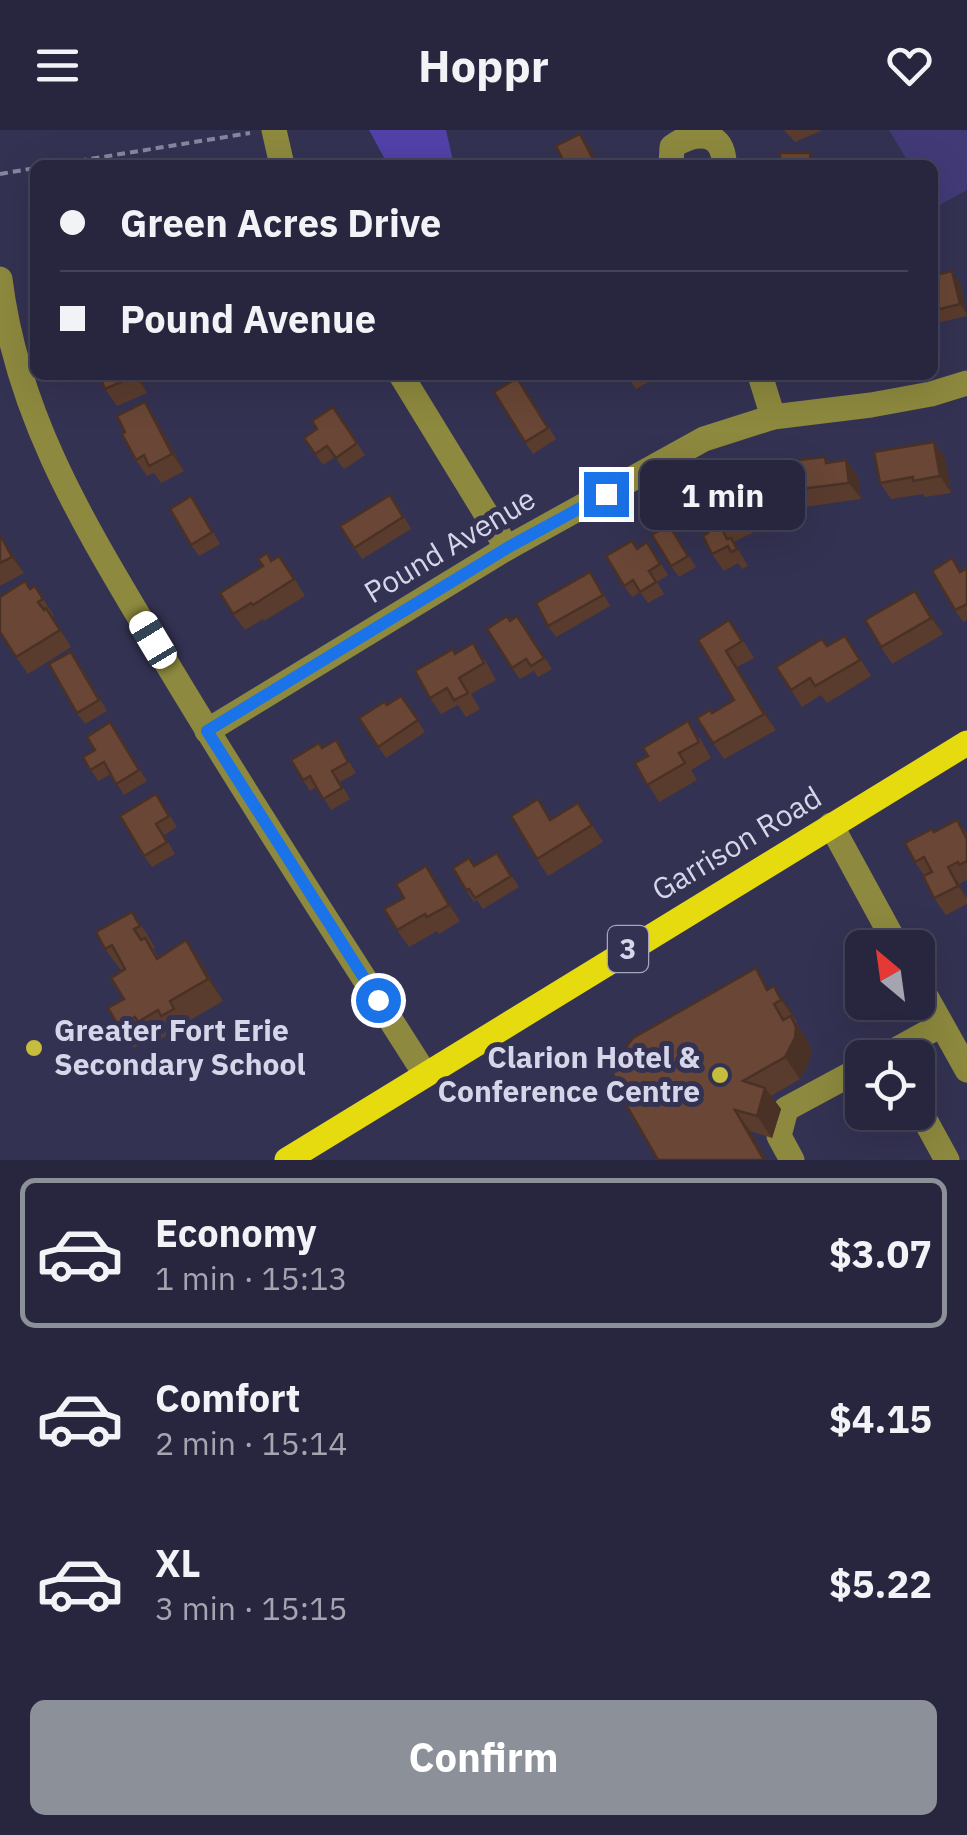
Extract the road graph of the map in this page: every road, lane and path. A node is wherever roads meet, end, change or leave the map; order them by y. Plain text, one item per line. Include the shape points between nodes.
1 (274, 130) edge
2 (248, 133) dead end
3 (83, 160) edge
4 (281, 160) edge
5 (671, 160) edge
6 (723, 160) edge
7 (30, 169) edge
8 (0, 174) edge
9 (0, 279) edge
10 (405, 380) edge
11 (762, 380) edge
12 (967, 383) edge
13 (773, 417) junction
14 (507, 548) junction
15 (207, 731) junction
16 (967, 743) edge
17 (830, 825) junction
18 (888, 930) edge
19 (935, 1013) edge
20 (941, 1024) junction
21 (914, 1040) edge
22 (967, 1070) edge
23 (425, 1074) junction
24 (845, 1077) edge
25 (931, 1130) edge
26 (287, 1160) edge
27 (792, 1160) edge
28 (948, 1160) edge

1 - 4 street
2 - 3 path
5 - 6 street via 672,146 697,131 713,135
7 - 8 path
9 - 15 street via 16,368 44,443
10 - 14 street
11 - 13 street
12 - 13 street, Pound Avenue via 871,405
13 - 14 street, Pound Avenue via 704,439
14 - 15 street, Pound Avenue
15 - 23 street
16 - 17 main road, Garrison Road / 3
17 - 18 street
17 - 23 main road, Garrison Road / 3
19 - 20 street
20 - 21 street
20 - 22 street
23 - 26 main road, Garrison Road / 3
24 - 27 street via 786,1109 780,1136
25 - 28 street

